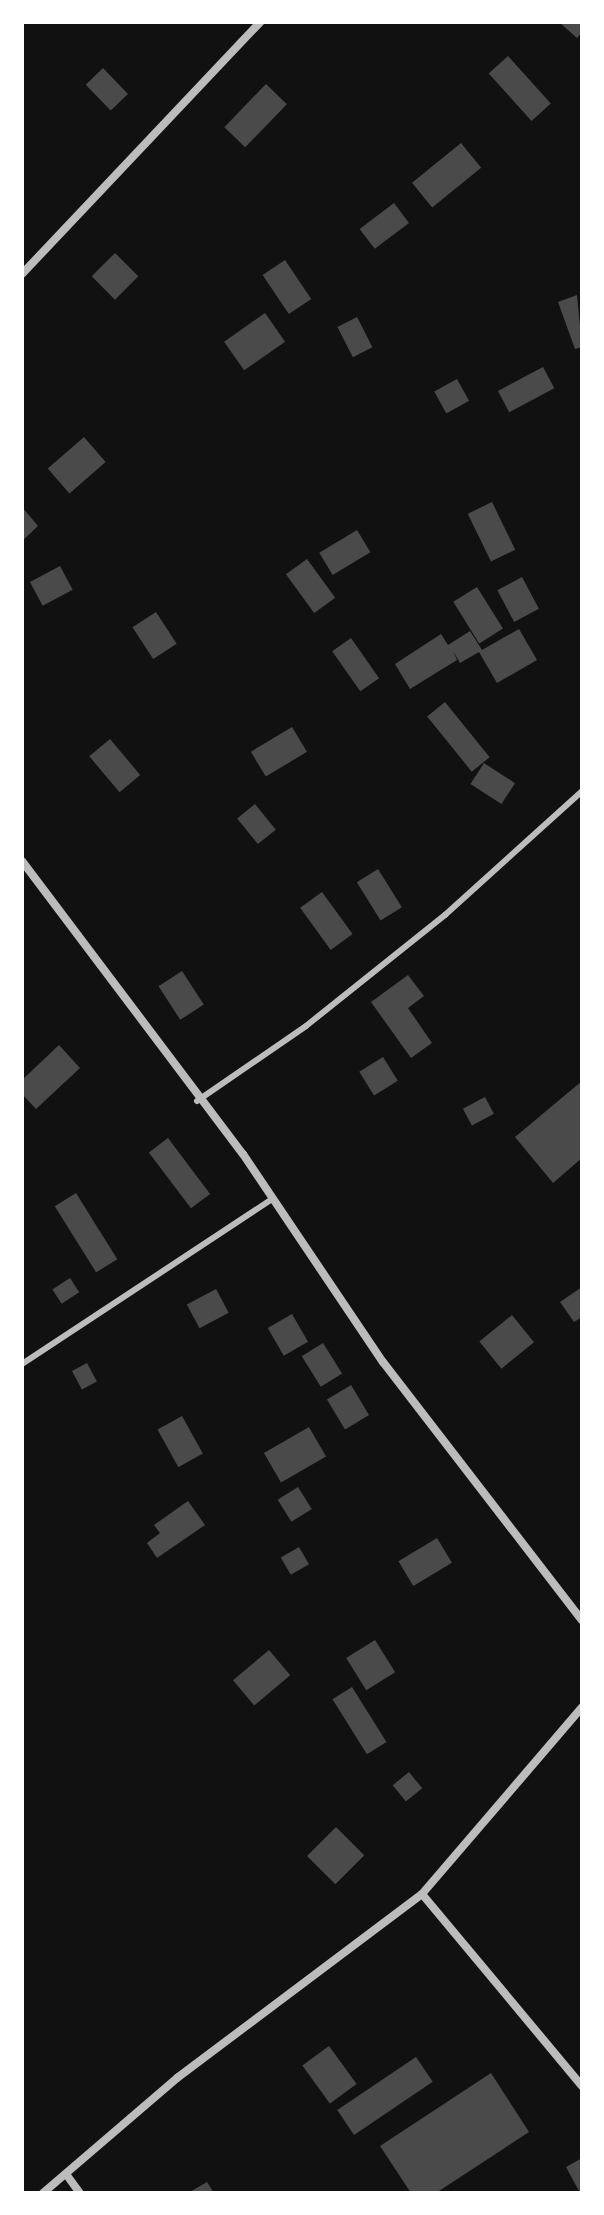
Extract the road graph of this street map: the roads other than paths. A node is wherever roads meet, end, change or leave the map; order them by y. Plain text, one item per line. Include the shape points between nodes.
1 (260, 22) edge
2 (22, 274) edge
3 (582, 791) edge
4 (22, 861) edge
5 (197, 1101) junction
6 (272, 1199) junction
7 (22, 1364) edge
8 (582, 1620) edge
9 (582, 1707) edge
10 (422, 1894) junction
11 (582, 2086) edge
12 (66, 2174) junction
13 (43, 2193) edge
14 (80, 2193) edge

1 - 2 street
3 - 5 lane via 433,925
4 - 5 street
5 - 6 street
6 - 7 lane
6 - 8 street via 383,1362
9 - 10 street
10 - 11 street
10 - 12 street via 177,2078
12 - 13 street
12 - 14 street

